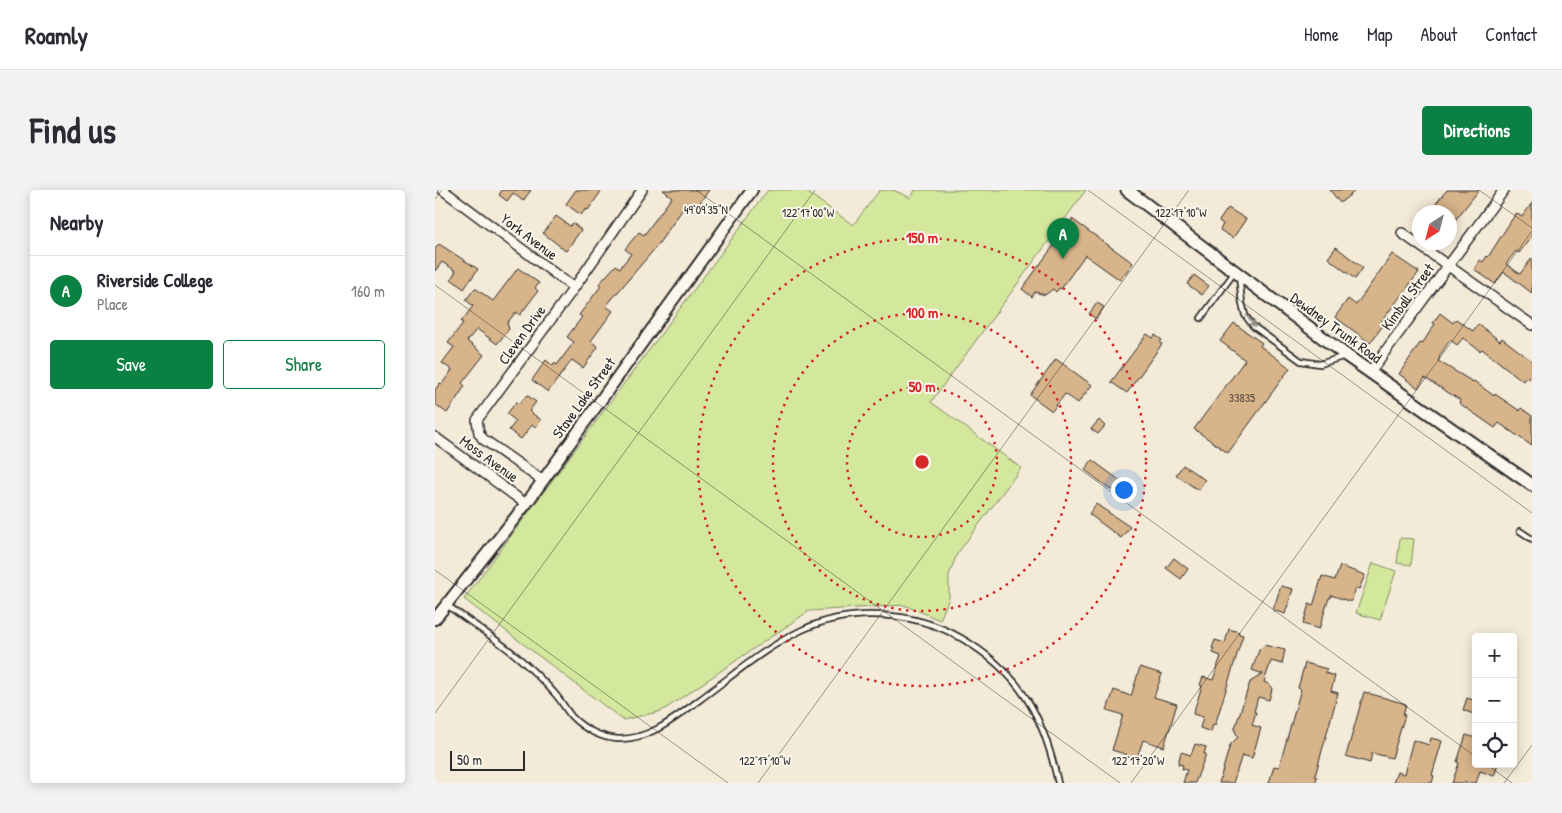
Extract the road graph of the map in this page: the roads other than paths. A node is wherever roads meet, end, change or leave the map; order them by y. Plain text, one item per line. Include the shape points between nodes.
1 (443, 190) edge
2 (642, 190) edge
3 (752, 190) edge
4 (1127, 190) edge
5 (1504, 190) edge
6 (1402, 233) dead end
7 (1448, 266) junction
8 (1237, 273) junction
9 (574, 288) junction
10 (1201, 318) dead end
11 (1532, 325) edge
12 (1347, 356) junction
13 (1370, 372) junction
14 (435, 437) edge
15 (543, 480) junction
16 (1532, 485) edge
17 (526, 504) junction
18 (1520, 532) dead end
19 (1532, 539) edge
20 (446, 604) junction
21 (435, 619) edge
22 (1058, 783) edge

1 - 9 street, York Avenue
2 - 9 street, Cleven Drive
3 - 15 street, Stave Lake Street
4 - 8 main road, Dewdney Trunk Road
5 - 7 street, Kimball Street
6 - 7 street
7 - 11 street
7 - 13 street, Kimball Street
8 - 10 lane
8 - 12 main road, Dewdney Trunk Road
8 -> 12 lane via 1245,315 1253,326 1301,361 1320,364
9 - 15 street, Cleven Drive via 477,420 483,439
12 - 13 main road, Dewdney Trunk Road
13 - 16 main road, Dewdney Trunk Road
14 - 17 street, Moss Avenue
15 - 17 street, Stave Lake Street
17 - 20 street, Stave Lake Street
18 - 19 lane
20 - 21 street, Stave Lake Street
20 - 22 lane via 518,658 582,725 618,739 644,735 667,724 764,653 802,630 859,616 890,616 927,624 955,634 989,656 1018,686 1041,724

